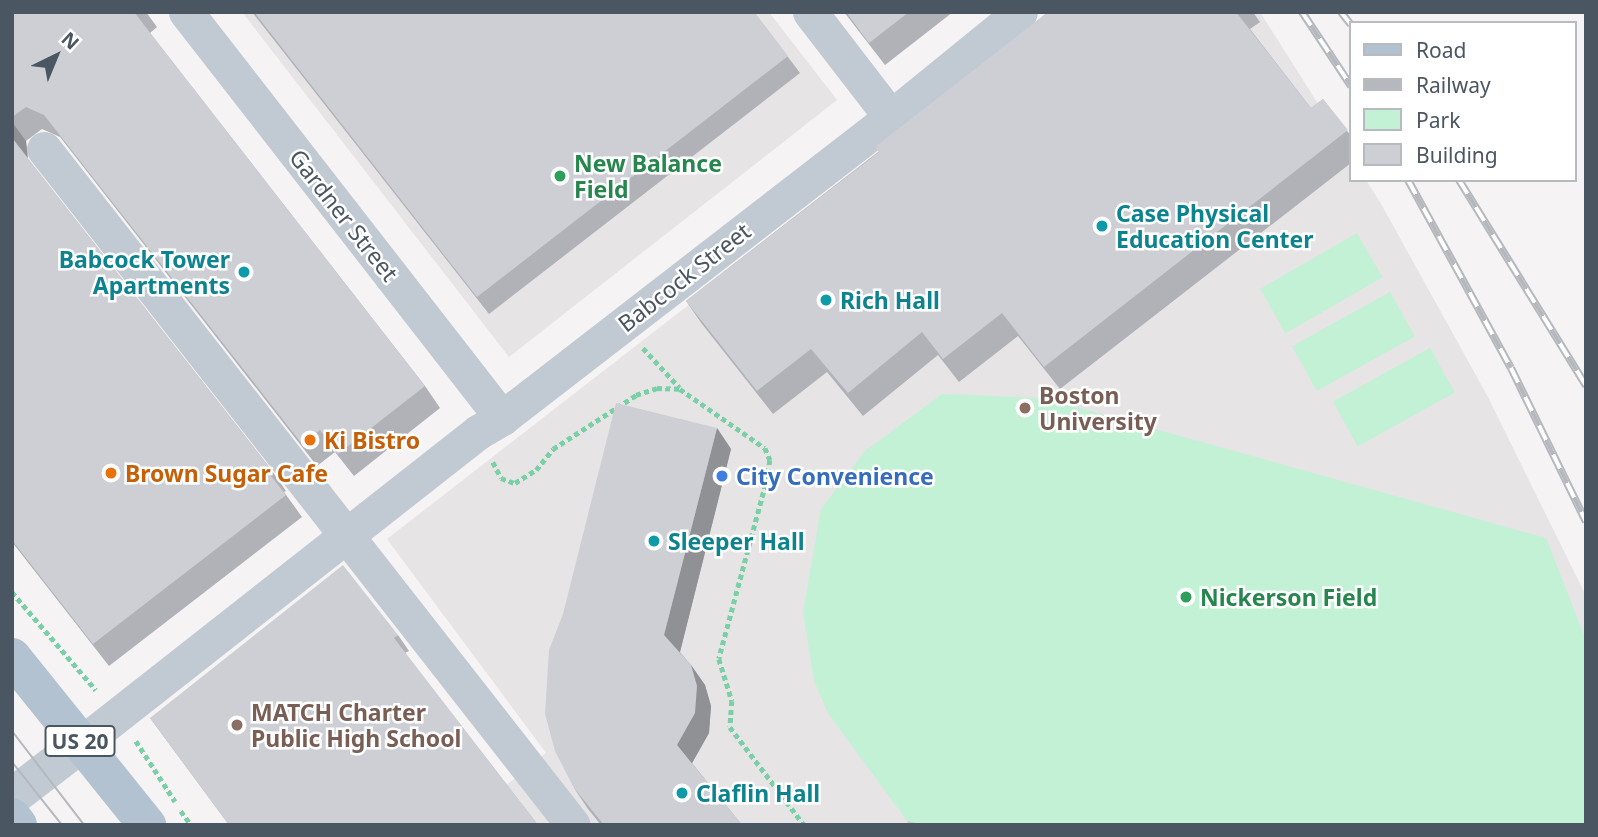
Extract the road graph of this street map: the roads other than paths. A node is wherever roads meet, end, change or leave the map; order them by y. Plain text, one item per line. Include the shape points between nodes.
1 (186, 12) edge
2 (810, 12) edge
3 (1020, 12) edge
4 (891, 117) junction
5 (44, 149) edge
6 (502, 418) junction
7 (346, 539) junction
8 (12, 657) edge
9 (82, 743) junction
10 (12, 797) edge
11 (12, 817) edge
12 (18, 825) edge
13 (147, 825) edge
14 (573, 825) edge

1 - 6 street, Gardner Street
2 - 4 street
3 - 4 street, Babcock Street
4 - 6 street, Babcock Street
5 - 7 street
6 - 7 street, Babcock Street via 478,432
7 - 9 street, Babcock Street
7 - 14 street
8 - 9 main road, US 20
9 - 10 street
9 - 13 main road, US 20
11 - 12 main road

